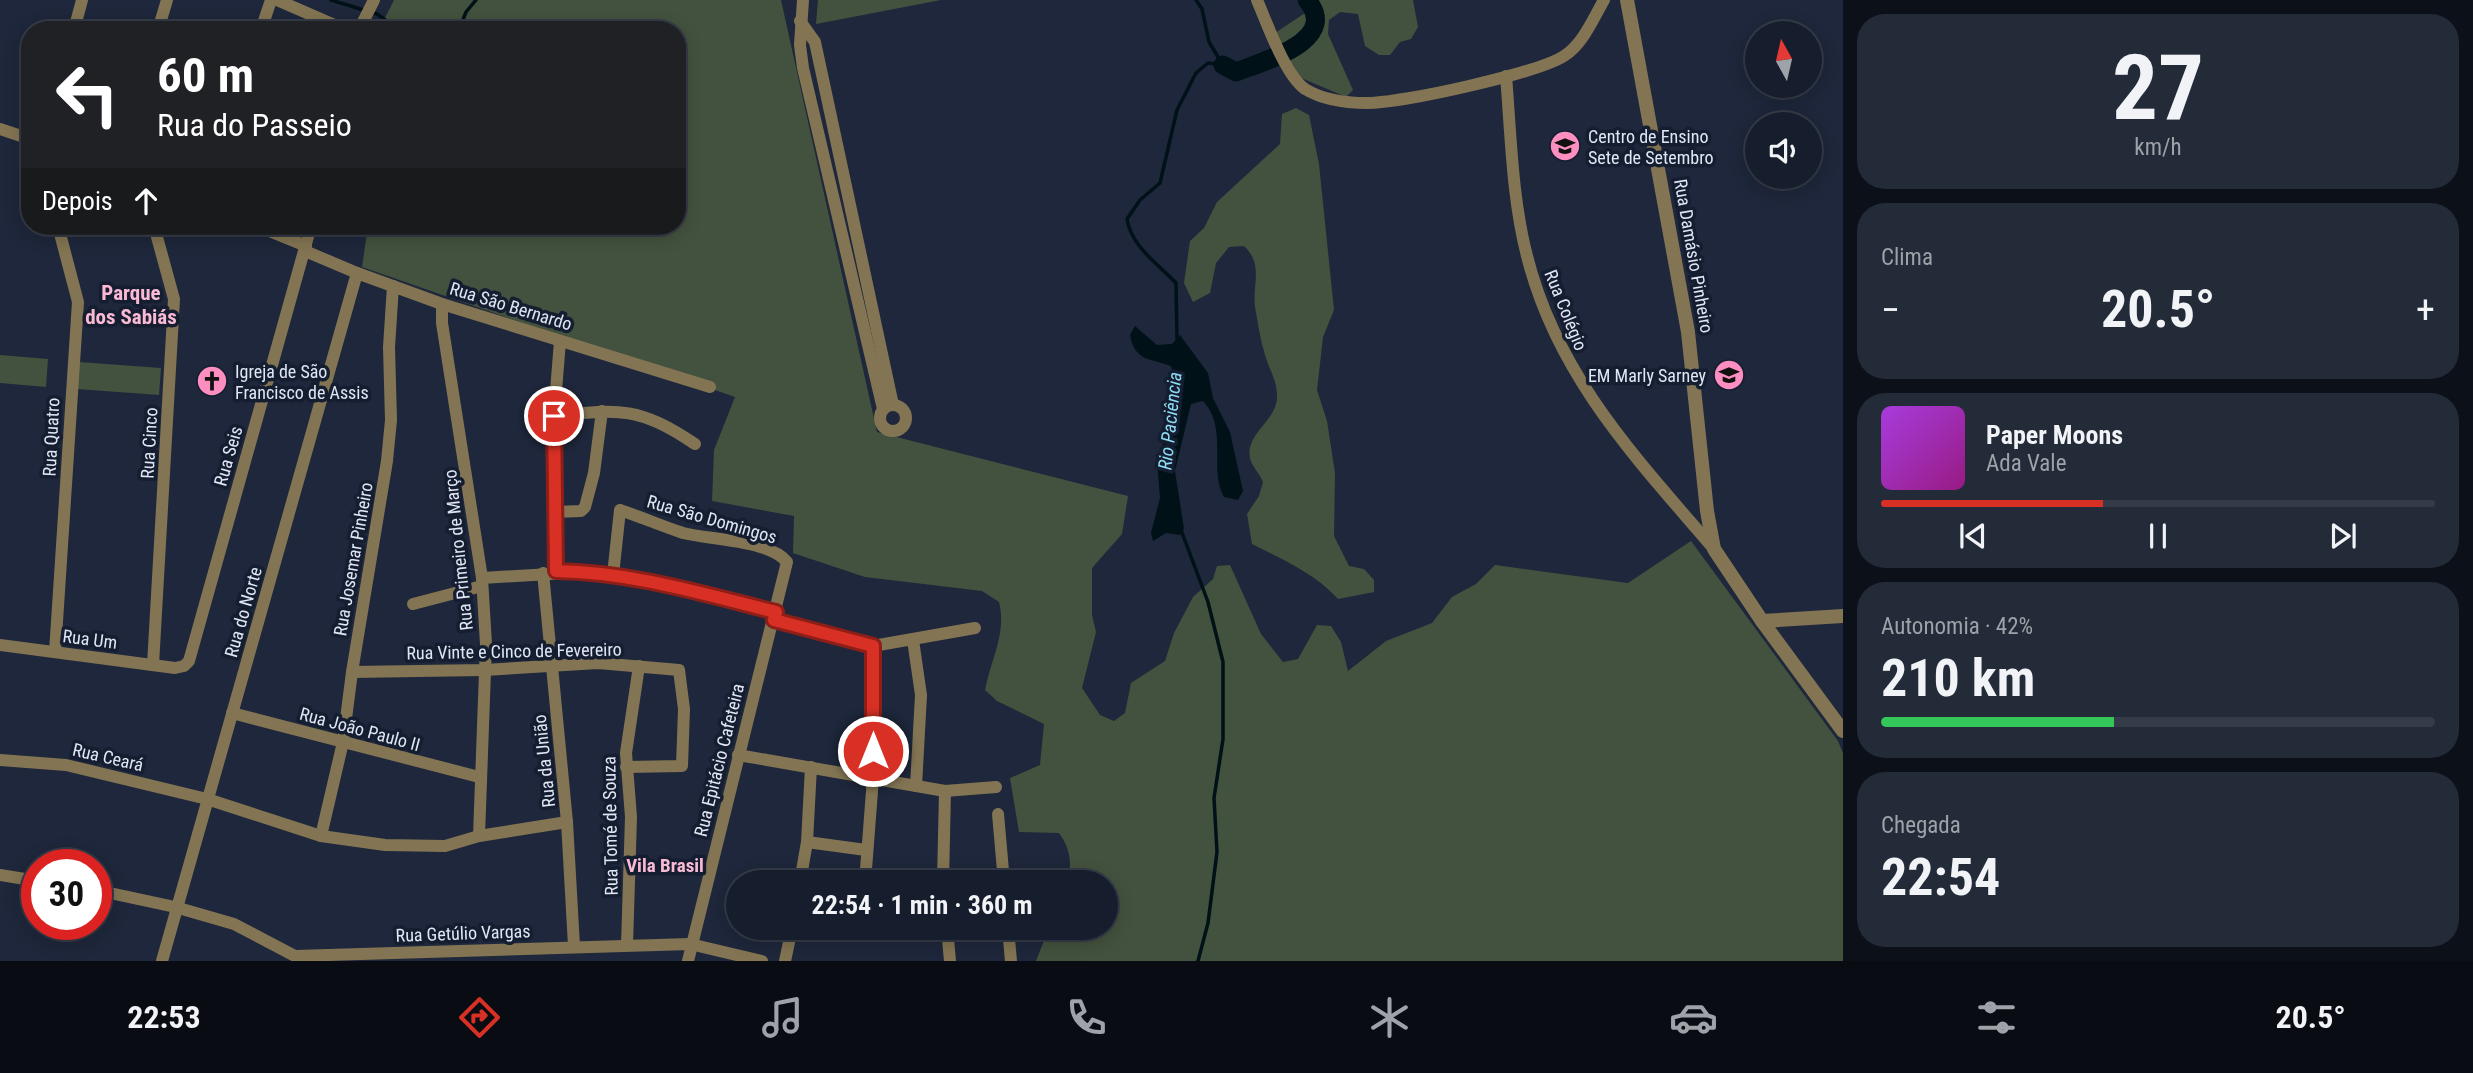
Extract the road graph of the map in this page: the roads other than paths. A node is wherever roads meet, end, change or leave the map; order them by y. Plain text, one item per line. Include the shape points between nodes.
1 (82, 0) edge
2 (167, 0) edge
3 (271, 0) edge
4 (277, 0) edge
5 (803, 0) edge
6 (1257, 0) edge
7 (1604, 0) edge
8 (1627, 0) edge
9 (373, 3) edge
10 (76, 21) edge
11 (161, 21) edge
12 (264, 21) edge
13 (325, 21) edge
14 (364, 21) edge
15 (1506, 76) junction
16 (0, 129) edge
17 (21, 136) edge
18 (60, 235) edge
19 (156, 235) edge
20 (277, 235) edge
21 (309, 235) edge
22 (305, 248) junction
23 (357, 273) junction
24 (393, 286) junction
25 (442, 303) junction
26 (560, 341) junction
27 (710, 387) dead end
28 (888, 407) dead end
29 (602, 411) junction
30 (554, 416) junction
31 (695, 444) dead end
32 (554, 512) junction
33 (1714, 549) junction
34 (788, 568) joint
35 (556, 571) junction
36 (542, 573) junction
37 (613, 575) junction
38 (482, 582) junction
39 (413, 604) dead end
40 (775, 616) junction
41 (1843, 616) edge
42 (1762, 621) junction
43 (975, 628) dead end
44 (914, 640) junction
45 (0, 645) edge
46 (873, 646) junction
47 (55, 652) junction
48 (153, 665) junction
49 (552, 665) junction
50 (639, 666) junction
51 (175, 668) joint
52 (485, 670) junction
53 (352, 672) junction
54 (232, 713) junction
55 (1843, 731) edge
56 (343, 742) junction
57 (738, 755) junction
58 (0, 760) edge
59 (626, 767) junction
60 (811, 767) junction
61 (479, 777) junction
62 (873, 778) junction
63 (916, 786) junction
64 (996, 787) dead end
65 (945, 791) junction
66 (207, 799) junction
67 (998, 814) dead end
68 (567, 822) junction
69 (321, 836) junction
70 (479, 836) junction
71 (807, 842) junction
72 (866, 850) junction
73 (802, 870) edge
74 (865, 870) edge
75 (943, 870) edge
76 (1003, 870) edge
77 (0, 875) edge
78 (21, 878) edge
79 (112, 893) edge
80 (175, 907) junction
81 (789, 940) edge
82 (948, 940) edge
83 (1008, 940) edge
84 (690, 944) junction
85 (627, 945) junction
86 (574, 946) junction
87 (456, 956) edge
88 (297, 958) edge
89 (1007, 960) edge
90 (162, 961) edge
91 (688, 961) edge
92 (761, 961) edge
93 (785, 961) edge
94 (950, 961) edge

1 - 10 street
2 - 11 street
3 - 12 street
4 - 13 street
5 - 28 street via 803,68
6 - 15 street via 1284,59 1304,88 1334,100 1369,103 1406,98
7 - 15 street via 1579,43 1565,55
8 - 33 street, Rua Damásio Pinheiro via 1688,331
9 - 14 street
15 - 33 street, Rua Colégio via 1521,233 1555,335 1586,392
16 - 17 street
18 - 47 street, Rua Quatro via 78,302
19 - 48 street, Rua Cinco via 174,299
20 - 22 street, Rua São Bernardo
21 - 22 street, Rua Seis
22 - 23 street, Rua São Bernardo
22 - 51 street, Rua Seis via 189,661
23 - 24 street, Rua São Bernardo
23 - 54 street, Rua do Norte
24 - 25 street, Rua São Bernardo
24 - 53 street, Rua Josemar Pinheiro via 391,420
25 - 26 street, Rua São Bernardo
25 - 38 street, Rua Primeiro de Março
26 - 27 street, Rua São Bernardo
26 - 30 street
29 - 30 street
29 - 31 street via 653,418
29 - 32 street via 585,507
30 - 32 street
32 - 35 street
33 - 42 street, Rua Damásio Pinheiro
34 - 37 street, Rua São Domingos via 786,559 777,554 683,533 620,510
34 - 40 street, Rua Epitácio Cafeteira
35 - 36 street
35 - 37 street
36 - 38 street
36 - 49 street, Rua da União
37 - 40 street
38 - 39 street
38 - 52 street, Rua Primeiro de Março
40 - 46 street
40 - 57 street, Rua Epitácio Cafeteira
41 - 42 street
42 - 55 street, Rua Damásio Pinheiro
43 - 44 street
44 - 46 street
44 - 63 street via 921,718
45 - 47 street, Rua Um
46 - 62 street
47 - 48 street, Rua Um
48 - 51 street, Rua Um
49 - 50 street, Rua Vinte e Cinco de Fevereiro
49 - 52 street, Rua Vinte e Cinco de Fevereiro
49 - 68 street, Rua da União
50 - 59 street, Rua Tomé de Souza
50 - 59 street, Rua Vinte e Cinco de Fevereiro via 677,669 682,674 682,766
52 - 53 street, Rua Vinte e Cinco de Fevereiro
52 - 61 street, Rua Primeiro de Março
53 - 56 street, Rua Josemar Pinheiro
54 - 56 street, Rua João Paulo II
54 - 66 street, Rua do Norte
56 - 61 street, Rua João Paulo II
56 - 69 street, Rua Josemar Pinheiro
57 - 60 street
57 - 84 street, Rua Epitácio Cafeteira
58 - 66 street, Rua Ceará via 66,765
59 - 85 street, Rua Tomé de Souza via 631,817
60 - 62 street
60 - 71 street
61 - 70 street, Rua Primeiro de Março
62 - 63 street
62 - 72 street
63 - 65 street
64 - 65 street
65 - 75 street
66 - 69 street, Rua Ceará
66 - 80 street, Rua do Norte
67 - 76 street
68 - 70 street, Rua Ceará
68 - 86 street, Rua da União
69 - 70 street, Rua Ceará via 418,848
71 - 72 street
71 - 73 street
72 - 74 street
77 - 78 street
79 - 80 street, Rua Getúlio Vargas
80 - 88 street, Rua Getúlio Vargas via 234,924
80 - 90 street, Rua do Norte
81 - 93 street
82 - 94 street
83 - 89 street
84 - 85 street, Rua Getúlio Vargas
84 - 91 street, Rua Epitácio Cafeteira
84 - 92 street, Rua Getúlio Vargas
85 - 86 street, Rua Getúlio Vargas
86 - 87 street, Rua Getúlio Vargas
87 - 88 street, Rua Getúlio Vargas

